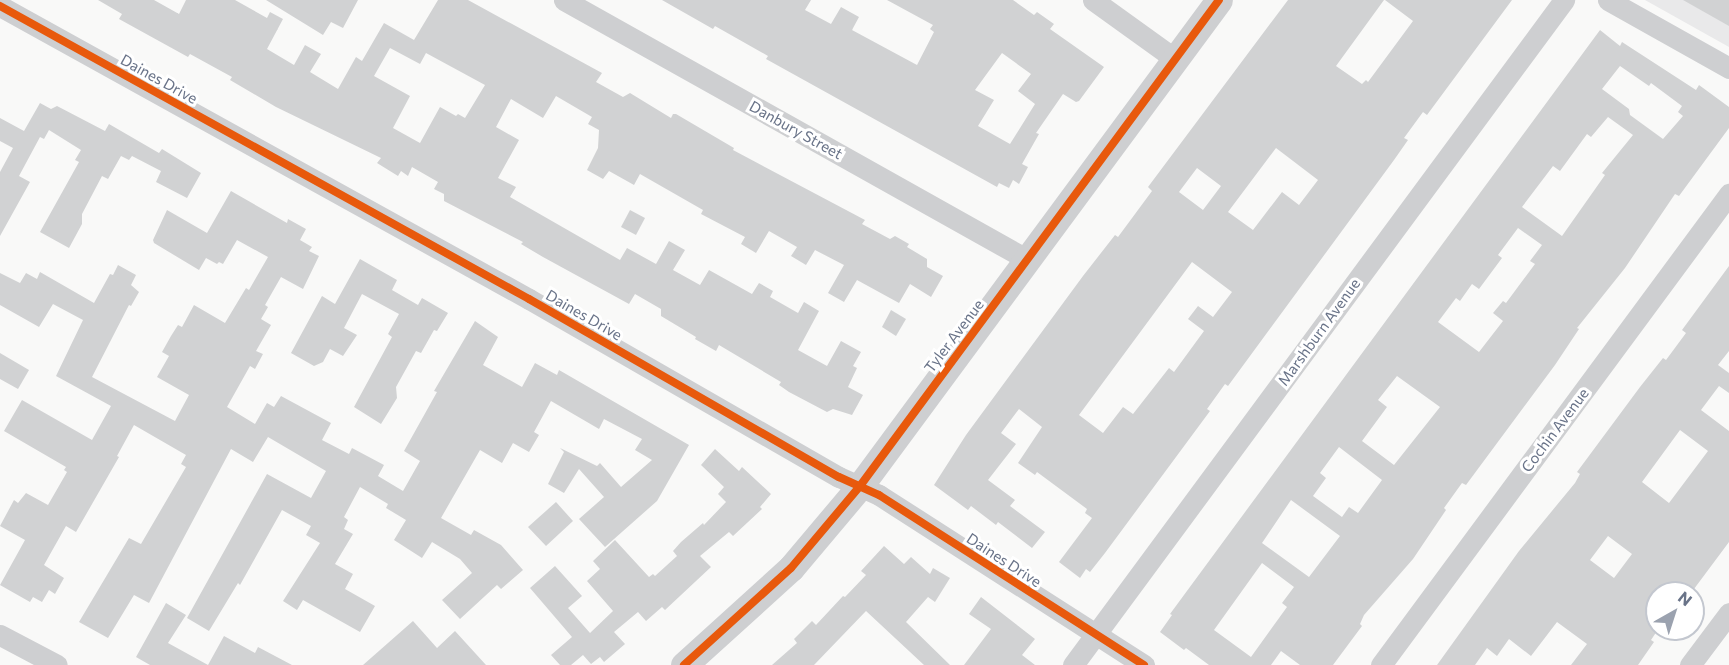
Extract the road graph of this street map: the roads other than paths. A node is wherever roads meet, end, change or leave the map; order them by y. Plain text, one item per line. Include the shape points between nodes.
1 (564, 0) edge
2 (1093, 0) edge
3 (1219, 0) edge
4 (1564, 0) edge
5 (1608, 0) edge
6 (0, 6) edge
7 (1175, 59) junction
8 (1729, 68) edge
9 (1729, 194) edge
10 (1028, 260) junction
11 (860, 486) junction
12 (1729, 613) edge
13 (0, 635) edge
14 (1095, 635) junction
15 (57, 665) edge
16 (684, 665) edge
17 (1073, 665) edge
18 (1144, 665) edge
19 (1381, 665) edge
20 (1690, 665) edge

1 - 10 street, Danbury Street
2 - 7 street
3 - 7 street, Tyler Avenue
4 - 14 street, Marshburn Avenue
5 - 8 street
6 - 11 street, Daines Drive
7 - 10 street, Tyler Avenue
9 - 19 street, Cochin Avenue
10 - 11 street, Tyler Avenue
11 - 14 street, Daines Drive
11 - 16 street, Tyler Avenue via 791,568
12 - 20 street
13 - 15 street
14 - 17 street, Marshburn Avenue
14 - 18 street, Daines Drive

